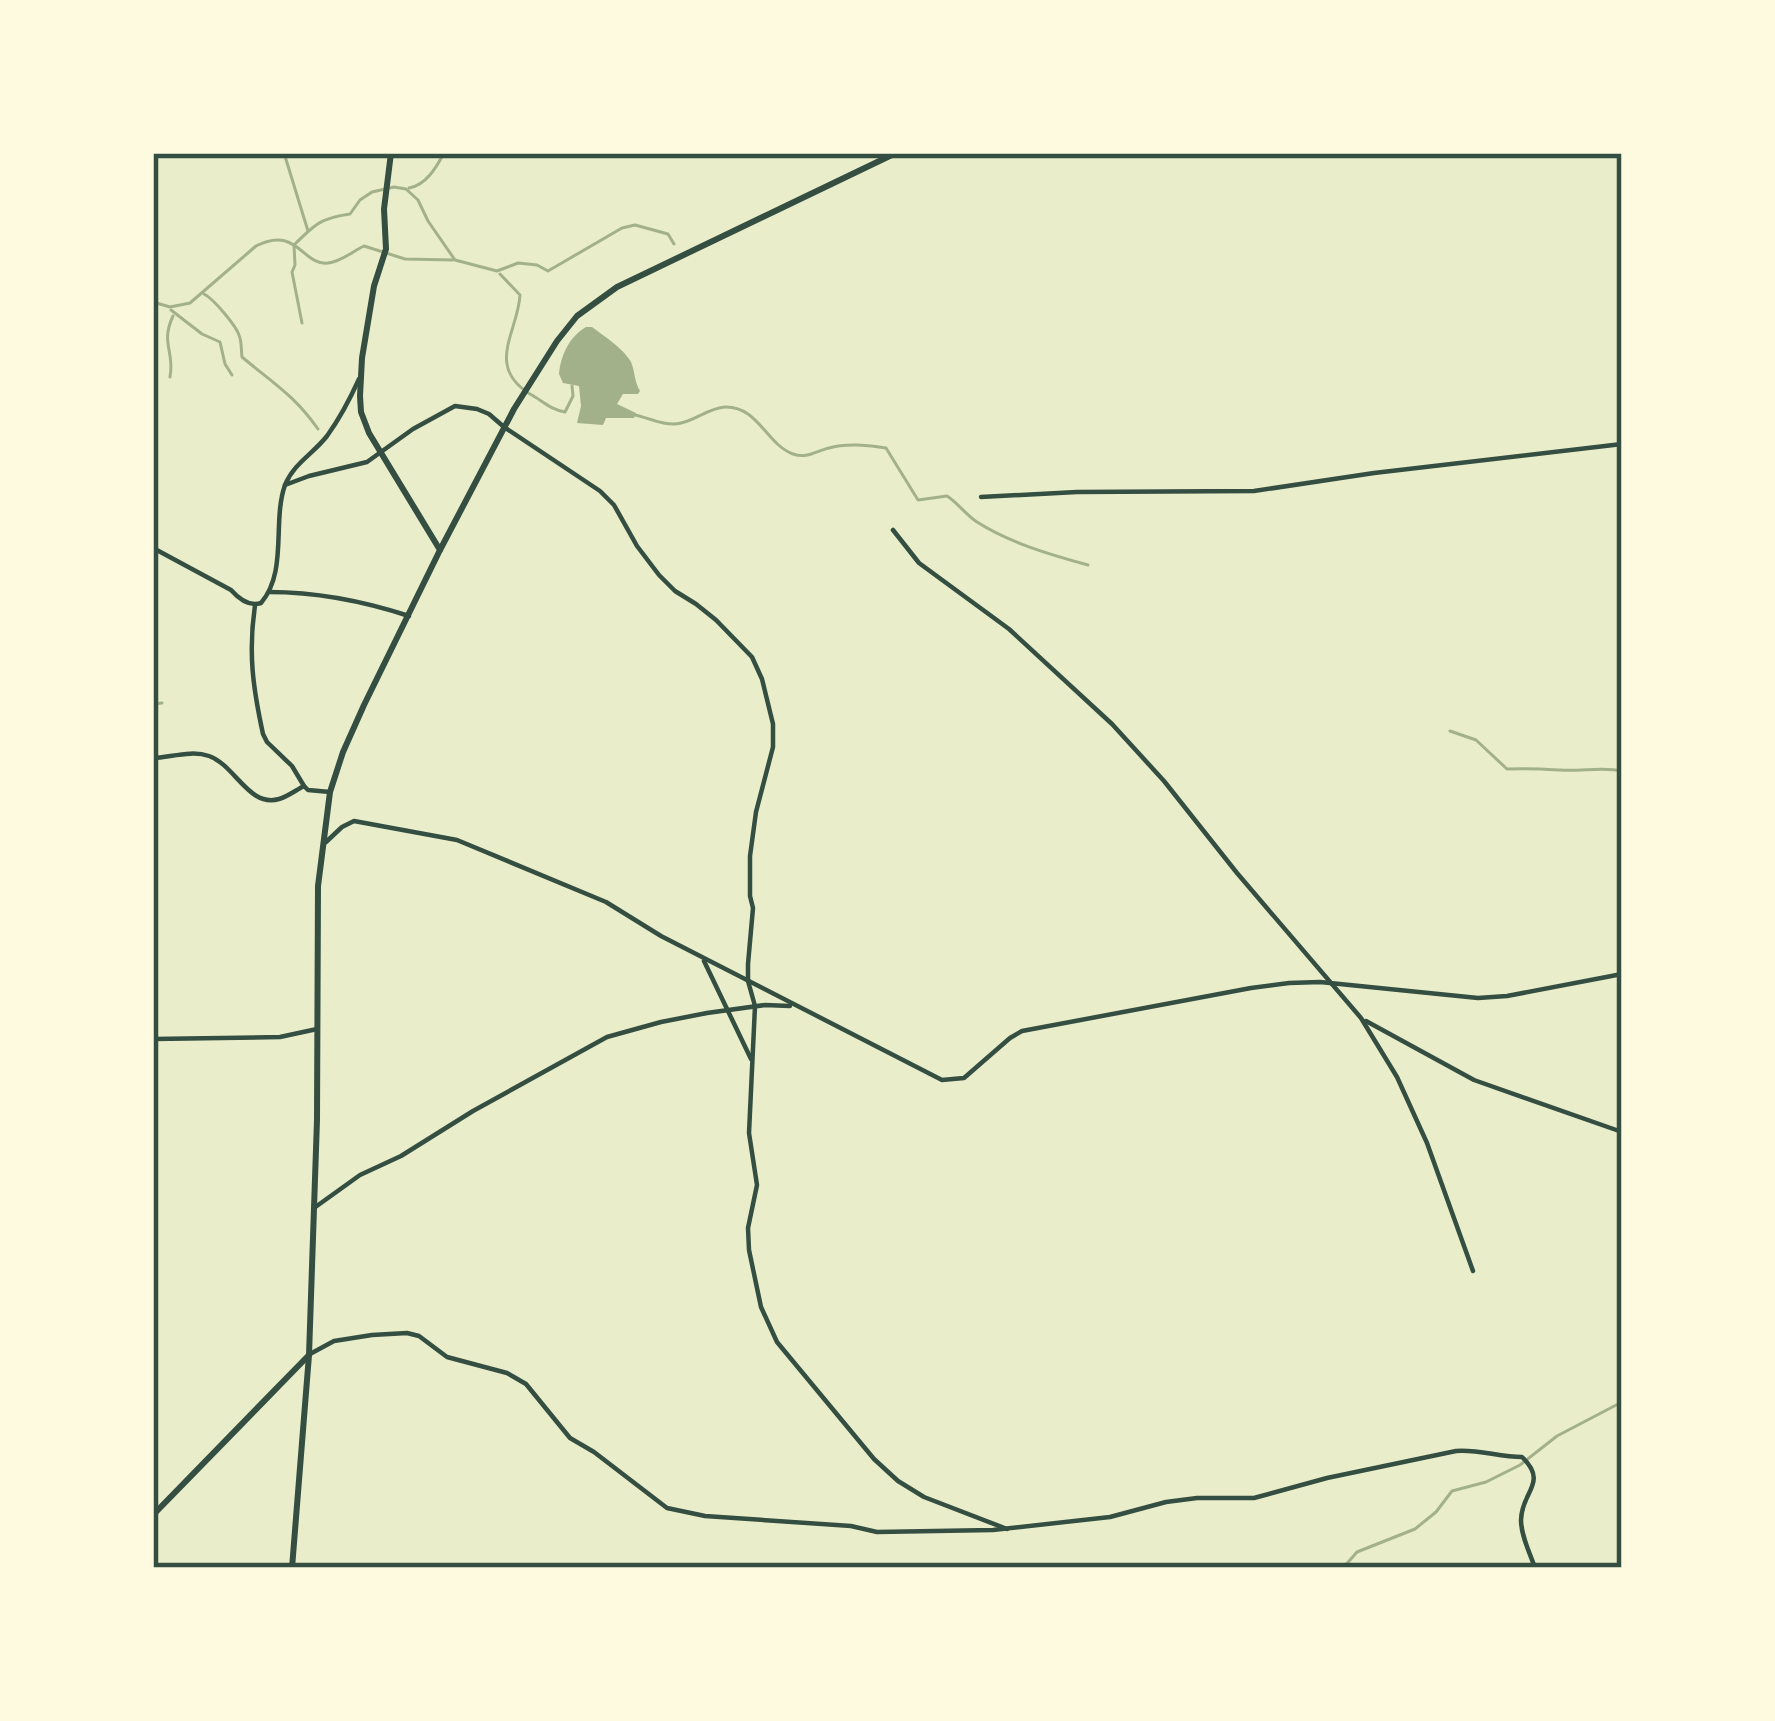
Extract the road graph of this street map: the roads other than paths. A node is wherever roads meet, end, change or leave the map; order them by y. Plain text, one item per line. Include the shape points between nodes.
1 (391, 153) edge
2 (896, 153) edge
3 (362, 372) junction
4 (504, 427) junction
5 (1622, 444) edge
6 (381, 454) junction
7 (285, 485) junction
8 (981, 497) dead end
9 (893, 530) dead end
10 (153, 548) edge
11 (440, 550) junction
12 (269, 592) junction
13 (255, 605) junction
14 (409, 616) junction
15 (153, 758) edge
16 (304, 786) junction
17 (330, 792) junction
18 (321, 848) junction
19 (700, 956) junction
20 (1622, 974) edge
21 (748, 981) junction
22 (1330, 983) junction
23 (755, 1006) junction
24 (795, 1006) junction
25 (728, 1010) junction
26 (1361, 1018) junction
27 (317, 1029) junction
28 (153, 1040) edge
29 (753, 1063) junction
30 (1622, 1132) edge
31 (314, 1208) junction
32 (1473, 1271) dead end
33 (309, 1355) junction
34 (153, 1515) edge
35 (1007, 1529) junction
36 (292, 1568) edge
37 (1535, 1568) edge

1 - 3 street via 386,249
2 - 4 street via 590,304 557,340
3 - 6 street via 361,412
3 - 7 street via 328,434
4 - 6 street via 489,414 455,406
4 - 11 street
4 - 21 street via 614,505 658,575 740,643 762,679 773,747 750,856
5 - 8 street via 1254,491
6 - 7 street
6 - 11 street
7 - 12 street
9 - 22 street via 919,563 1009,629 1112,724
10 - 13 street
11 - 14 street
12 - 13 street
12 - 14 street
13 - 16 street via 250,664 263,734
14 - 17 street
15 - 16 street via 208,755 262,800
16 - 17 street
17 - 18 street
18 - 19 street via 355,821 457,840 606,902
18 - 27 street
19 - 21 street
19 - 25 street
20 - 22 street via 1478,998
21 - 23 street
21 - 24 street
22 - 24 street via 1251,988 1022,1031 954,1081
22 - 26 street
23 - 24 street
23 - 25 street
23 - 29 street
25 - 29 street
25 - 31 street via 607,1037 360,1174
26 - 30 street via 1474,1080
26 - 32 street via 1427,1143
27 - 28 street
27 - 31 street
29 - 35 street via 749,1133 757,1185 748,1250 777,1342 898,1481
31 - 33 street
33 - 34 street
33 - 35 street via 334,1340 407,1333 447,1357 507,1373 532,1390 570,1438 678,1512 890,1533
33 - 36 street
35 - 37 street via 1166,1502 1254,1498 1471,1450 1529,1464 1535,1481 1522,1528

